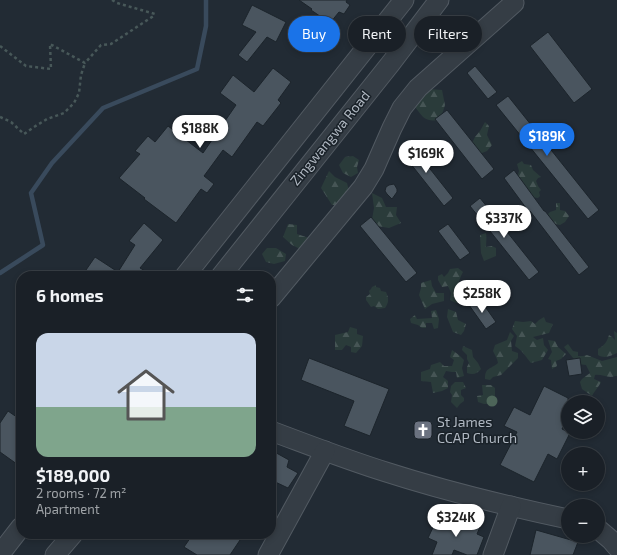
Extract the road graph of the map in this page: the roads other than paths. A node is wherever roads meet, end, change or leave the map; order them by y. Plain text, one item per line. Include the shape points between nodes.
1 (404, 0) edge
2 (439, 0) edge
3 (514, 3) dead end
4 (189, 271) edge
5 (225, 271) edge
6 (276, 292) edge
7 (276, 434) edge
8 (325, 451) junction
9 (511, 506) junction
10 (561, 517) edge
11 (16, 533) edge
12 (605, 535) edge
13 (69, 539) edge
14 (617, 548) edge
15 (0, 554) edge
16 (55, 555) edge
17 (268, 555) edge
18 (493, 555) edge

1 - 4 street
2 - 5 street, Zingwangwa Road
3 - 6 street via 418,88 402,108 363,187
7 - 8 street
8 - 9 street via 460,494
8 - 17 street
9 - 10 street
9 - 18 street
11 - 15 street
12 - 14 street
13 - 16 street

